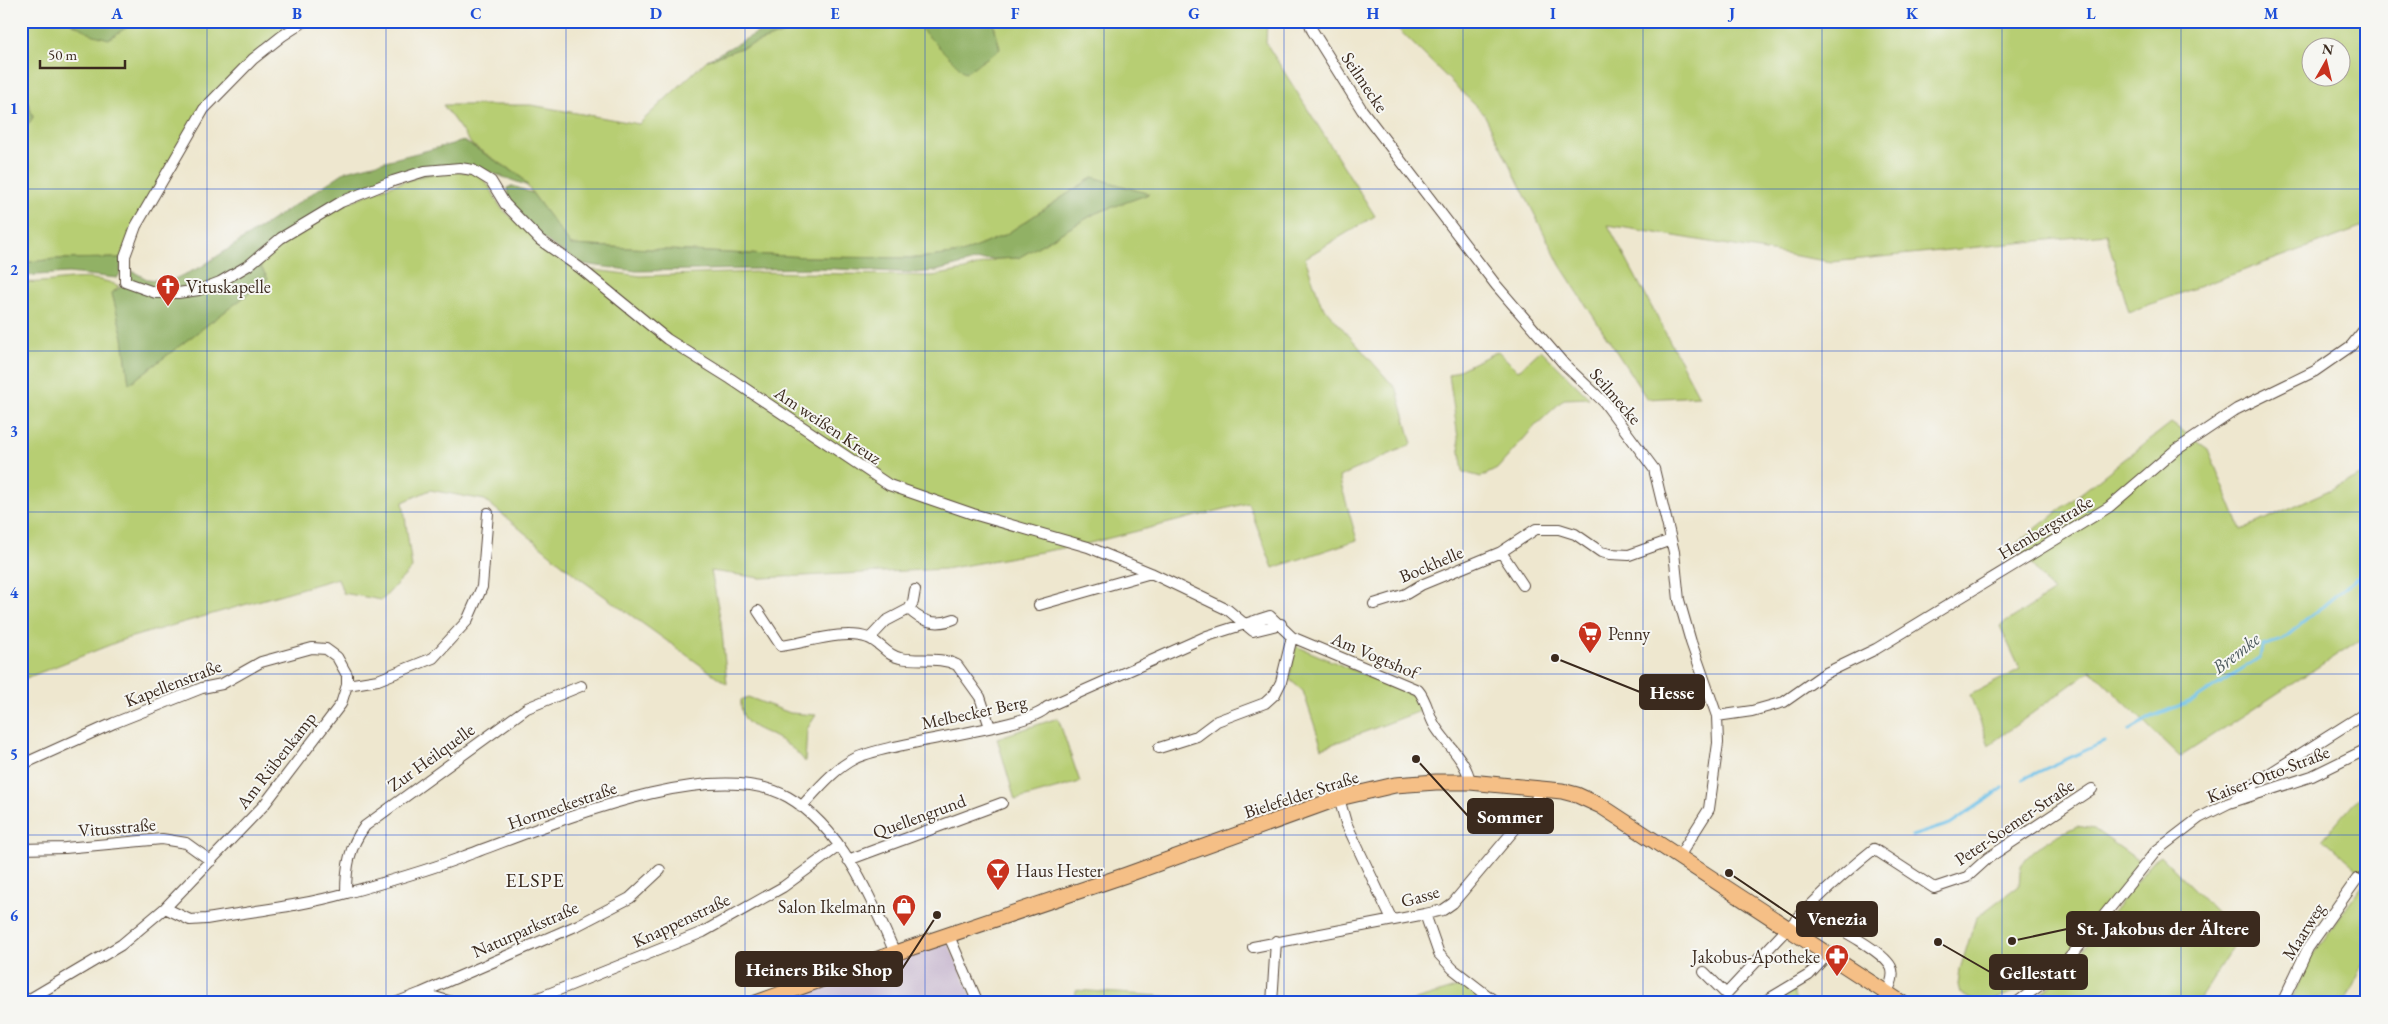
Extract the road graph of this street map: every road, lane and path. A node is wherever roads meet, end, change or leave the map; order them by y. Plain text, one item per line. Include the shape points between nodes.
1 (305, 21) edge
2 (1309, 21) edge
3 (2367, 326) edge
4 (488, 513) dead end
5 (1671, 540) junction
6 (1501, 552) junction
7 (1151, 573) junction
8 (1523, 585) dead end
9 (915, 590) dead end
10 (1374, 604) dead end
11 (1038, 605) dead end
12 (909, 609) junction
13 (758, 611) dead end
14 (954, 619) dead end
15 (1245, 624) junction
16 (1292, 637) junction
17 (870, 638) junction
18 (347, 685) junction
19 (582, 686) dead end
20 (2367, 712) edge
21 (1717, 716) junction
22 (990, 727) junction
23 (1158, 748) dead end
24 (2367, 749) edge
25 (21, 765) edge
26 (1470, 782) junction
27 (1539, 787) junction
28 (2092, 789) dead end
29 (1339, 798) junction
30 (1002, 803) dead end
31 (2229, 804) junction
32 (801, 806) junction
33 (839, 846) junction
34 (21, 849) edge
35 (1678, 858) junction
36 (848, 860) junction
37 (211, 861) junction
38 (660, 870) dead end
39 (2357, 879) dead end
40 (346, 893) junction
41 (165, 908) junction
42 (1804, 910) junction
43 (1425, 914) junction
44 (1392, 920) junction
45 (1788, 928) junction
46 (949, 936) junction
47 (1276, 941) junction
48 (1253, 947) dead end
49 (895, 952) junction
50 (1828, 954) junction
51 (1704, 972) dead end
52 (1887, 992) junction
53 (421, 993) junction
54 (23, 1003) edge
55 (394, 1003) edge
56 (455, 1003) edge
57 (526, 1003) edge
58 (756, 1003) edge
59 (978, 1003) edge
60 (1272, 1003) edge
61 (1497, 1003) edge
62 (1762, 1003) edge
63 (1902, 1003) edge
64 (2016, 1003) edge
65 (2282, 1003) edge

1 - 7 street, Am weißen Kreuz via 253,59 207,105 136,226 125,256 125,282 156,293 199,290 249,265 282,238 341,202 425,171 473,170 491,180 505,204 540,240 580,268 667,339 888,485 973,514 1088,546
2 - 5 street, Seilmecke via 1362,110 1496,285 1564,364 1604,402 1654,469
3 - 21 street, Hembergstraße via 2351,346 2315,371 2237,409 2173,452 2109,507 1876,649 1824,674 1784,702
4 - 18 street via 482,587 467,621 433,658 378,680
5 - 6 street, Bockhelle via 1629,555 1610,554 1601,552 1575,534 1547,528 1529,532
5 - 21 street, Seilmecke via 1679,600
6 - 8 street
6 - 10 street, Bockhelle via 1406,594
7 - 11 street
7 - 15 street via 1228,610
9 - 12 street
12 - 14 street via 925,622
12 - 17 street via 886,621
13 - 17 street via 781,646 847,636
15 - 16 street, Am Vogtshof via 1270,616
15 - 22 street, Melbecker Berg via 1178,648 1047,707 1039,714
16 - 23 street via 1281,682 1275,694 1264,704 1217,721 1198,736
16 - 26 street, Am Vogtshof via 1418,690 1434,725 1466,769
17 - 22 street via 900,658 957,665 980,696
18 - 25 street, Kapellenstraße via 347,675 337,657 326,649 312,648 261,662 222,684 202,688 114,722
18 - 37 street, Am Rübenkamp via 341,704 264,805
19 - 40 street, Zur Heilquelle via 527,708 365,826 355,838 348,856
20 - 31 street via 2264,777
21 - 35 street, Seilmecke via 1718,743 1709,809
22 - 32 street, Melbecker Berg via 900,744 856,758
24 - 31 street, Kaiser-Otto-Straße via 2312,776
26 - 27 main road, Bielefelder Straße
26 - 29 main road, Bielefelder Straße via 1395,785
27 - 35 main road, Bielefelder Straße via 1578,795 1601,806
27 - 43 street, Gasse via 1530,811 1453,903 1443,910
28 - 42 street, Peter-Soemer-Straße via 1988,858 1967,877 1934,888 1874,849
29 - 44 street via 1350,830
29 - 46 main road, Bielefelder Straße
30 - 36 street, Quellengrund
31 - 64 street, Kaiser-Otto-Straße via 2199,818 2161,846 2072,956 2050,978
32 - 33 street, Hormeckestraße
32 - 40 street, Hormeckestraße via 770,789 749,785 728,783 684,788 604,805 463,857
33 - 36 street, Hormeckestraße
33 - 57 street, Knappenstraße via 783,887 703,932
34 - 37 street, Vitusstraße via 162,839 186,844
35 - 45 main road, Bielefelder Straße
36 - 49 street, Hormeckestraße
37 - 41 street, Am Rübenkamp
38 - 53 street, Naturparkstraße via 630,898 578,925
39 - 65 street, Maarweg via 2308,948
40 - 41 street, Hormeckestraße via 206,920 190,920
41 - 54 street, Am Rübenkamp via 121,945
42 - 45 street, Peter-Soemer-Straße
42 - 52 street via 1868,946 1886,960 1892,968
43 - 44 street, Gasse
43 - 61 street via 1439,954
44 - 47 street, Gasse
45 - 50 main road, Bielefelder Straße
45 - 51 street, Peter-Soemer-Straße via 1726,994
46 - 49 main road, Bielefelder Straße
46 - 59 street
47 - 48 street, Gasse
47 - 60 street
49 - 58 main road, Bielefelder Straße
50 - 52 main road, Bielefelder Straße
50 - 62 street via 1809,975
52 - 63 main road, Bielefelder Straße
53 - 55 street, Naturparkstraße
53 - 56 street

